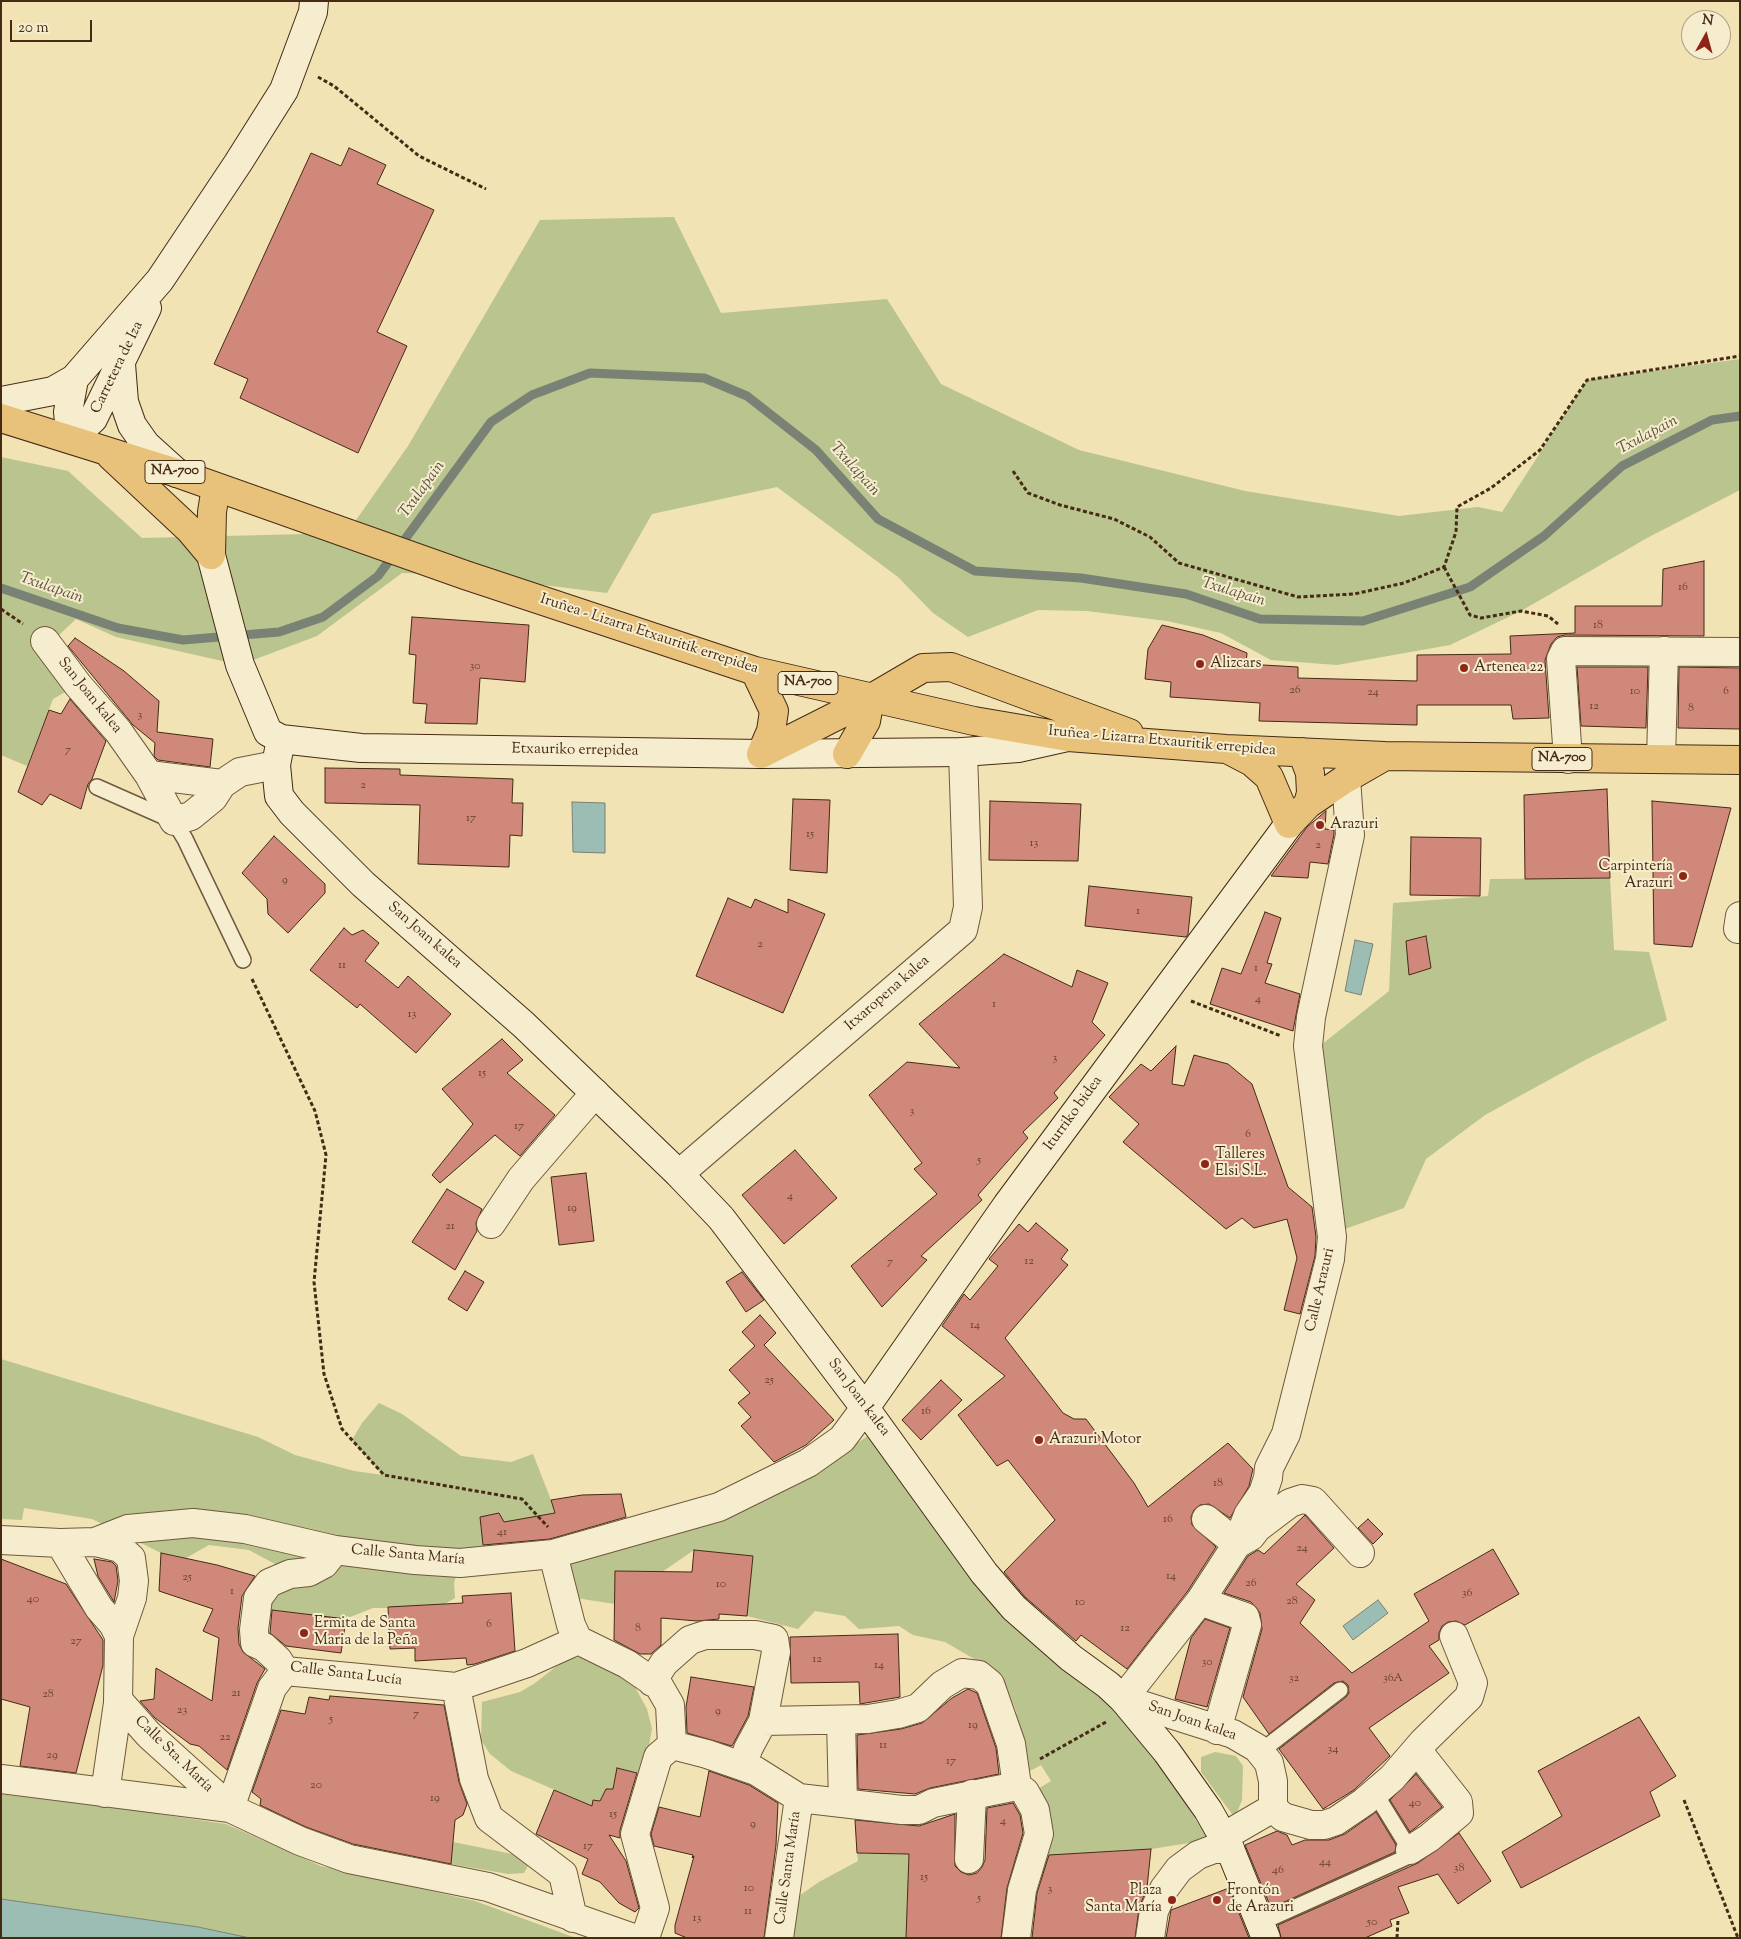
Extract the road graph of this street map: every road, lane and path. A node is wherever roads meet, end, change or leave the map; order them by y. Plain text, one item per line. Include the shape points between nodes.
1 (314, 1) edge
2 (294, 64) junction
3 (486, 189) dead end
4 (160, 280) junction
5 (1740, 356) edge
6 (121, 364) junction
7 (74, 379) junction
8 (1, 401) edge
9 (1, 418) edge
10 (71, 439) junction
11 (105, 450) junction
12 (1013, 471) dead end
13 (177, 473) junction
14 (216, 487) junction
15 (214, 566) junction
16 (1444, 567) junction
17 (45, 641) dead end
18 (1565, 651) junction
19 (1664, 651) junction
20 (1740, 652) edge
21 (755, 671) junction
22 (870, 698) junction
23 (1068, 737) junction
24 (282, 739) junction
25 (1161, 744) junction
26 (1226, 749) junction
27 (963, 752) junction
28 (1302, 752) junction
29 (761, 754) junction
30 (847, 754) junction
31 (1385, 756) junction
32 (1568, 759) junction
33 (1662, 759) junction
34 (1740, 760) edge
35 (276, 765) junction
36 (150, 776) junction
37 (1346, 778) junction
38 (222, 784) junction
39 (97, 787) dead end
40 (1308, 804) junction
41 (174, 821) junction
42 (1289, 824) junction
43 (243, 960) joint
44 (1165, 990) junction
45 (1308, 1046) junction
46 (595, 1093) junction
47 (679, 1174) junction
48 (492, 1224) dead end
49 (865, 1408) junction
50 (1206, 1519) dead end
51 (1, 1540) edge
52 (95, 1542) junction
53 (60, 1543) junction
54 (1237, 1544) junction
55 (335, 1550) junction
56 (1360, 1553) dead end
57 (553, 1554) junction
58 (1200, 1601) junction
59 (119, 1636) junction
60 (1454, 1636) dead end
61 (578, 1640) junction
62 (285, 1670) junction
63 (652, 1682) junction
64 (456, 1687) junction
65 (1340, 1690) dead end
66 (1122, 1699) junction
67 (118, 1700) junction
68 (841, 1720) junction
69 (764, 1721) junction
70 (1107, 1722) dead end
71 (1218, 1730) junction
72 (672, 1745) junction
73 (1417, 1750) junction
74 (1260, 1752) junction
75 (743, 1766) junction
76 (1, 1779) edge
77 (1016, 1779) junction
78 (105, 1793) junction
79 (1375, 1793) junction
80 (972, 1794) junction
81 (799, 1798) junction
82 (1684, 1800) dead end
83 (843, 1802) junction
84 (230, 1808) junction
85 (1273, 1808) junction
86 (1226, 1843) junction
87 (1410, 1850) junction
88 (969, 1859) dead end
89 (573, 1918) junction
90 (1398, 1920) dead end
91 (1263, 1930) edge
92 (633, 1938) edge
93 (645, 1938) edge
94 (779, 1938) edge
95 (1016, 1938) edge
96 (1150, 1938) edge
97 (1397, 1938) edge
98 (1738, 1938) edge

1 - 2 street, Carretera de Iza
2 - 3 path via 334,86 420,156
2 - 4 street, Carretera de Iza via 284,90
4 - 6 street, Carretera de Iza
4 - 7 street, Carretera de Iza
5 - 16 path via 1587,380 1540,450 1491,488 1458,507 1456,532
6 - 10 street, Carretera de Iza via 93,419
6 - 13 street via 124,402 132,425 146,445
7 - 8 street via 53,391
7 - 10 street, Carretera de Iza via 68,412
9 - 10 main road, Iruñea - Lizarra Etxauritik errepidea / NA-700
10 - 11 main road, Iruñea - Lizarra Etxauritik errepidea / NA-700
11 - 13 main road, Iruñea - Lizarra Etxauritik errepidea / NA-700
11 - 15 main road via 190,530
12 - 16 path via 1028,493 1114,519 1150,537 1179,563 1298,597 1354,594 1404,583
13 - 14 main road, Iruñea - Lizarra Etxauritik errepidea / NA-700
14 - 15 main road via 212,512
14 - 21 main road, Iruñea - Lizarra Etxauritik errepidea / NA-700 via 465,575
15 - 24 street via 240,665 268,732
16 - 18 path via 1470,615 1481,618 1521,611 1548,616 1558,624
17 - 36 street, San Joan kalea via 118,730
18 - 19 street
18 - 32 street via 1560,658
19 - 20 street
19 - 33 street
21 - 22 main road, Iruñea - Lizarra Etxauritik errepidea / NA-700
21 - 29 main road via 774,711 771,731
22 - 23 main road, Iruñea - Lizarra Etxauritik errepidea / NA-700
22 - 25 main road via 923,668 951,668
22 - 29 main road
22 - 30 main road via 866,721
23 - 25 main road, Iruñea - Lizarra Etxauritik errepidea / NA-700
23 - 27 street, Etxauriko errepidea via 1018,748
24 - 29 street, Etxauriko errepidea via 361,748
24 - 35 street, San Joan kalea
25 - 26 main road, Iruñea - Lizarra Etxauritik errepidea / NA-700
26 - 28 main road, Iruñea - Lizarra Etxauritik errepidea / NA-700
26 - 42 main road via 1252,762 1269,777
27 - 30 street, Etxauriko errepidea
27 - 47 street, Itxaropena kalea via 968,907 963,930
28 - 31 main road, Iruñea - Lizarra Etxauritik errepidea / NA-700
28 - 40 main road via 1310,773
29 - 30 street, Etxauriko errepidea
31 - 32 main road, Iruñea - Lizarra Etxauritik errepidea / NA-700
31 - 37 main road
32 - 33 main road, Iruñea - Lizarra Etxauritik errepidea / NA-700
33 - 34 main road, Iruñea - Lizarra Etxauritik errepidea / NA-700
35 - 38 street via 240,772
35 - 46 street, San Joan kalea via 279,796 292,813 363,884 524,1025
36 - 38 street
36 - 41 street, San Joan kalea
37 - 40 main road
37 - 45 street, Calle Arazuri via 1350,835 1311,1017
38 - 41 street via 213,798 191,816
39 - 41 lane
40 - 42 main road
41 - 43 lane, San Joan kalea
42 - 44 street, Iturriko bidea
43 - 57 path via 316,1111 326,1155 314,1282 324,1374 342,1429 384,1475 522,1499 548,1527
44 - 45 path
44 - 49 street, Iturriko bidea
45 - 54 street, Calle Arazuri via 1332,1237 1330,1259 1286,1434 1268,1468 1263,1493 1248,1515
46 - 47 street, San Joan kalea
46 - 48 street via 521,1179
47 - 49 street, San Joan kalea via 721,1218
49 - 57 street, Calle Santa María via 842,1439 808,1463 719,1507
49 - 66 street, San Joan kalea via 984,1573 1014,1608
50 - 54 street
51 - 53 street, Calle Santa María
52 - 53 street, Calle Santa María
52 - 55 street, Calle Santa María via 128,1529 193,1523 245,1529
52 - 59 street, Calle Santa María via 120,1548 131,1558 132,1598
53 - 59 street
54 - 56 street via 1290,1503 1302,1499 1313,1501
54 - 58 street, San Joan kalea
55 - 57 street, Calle Santa María via 460,1562
55 - 62 street, Calle Santa Lucía via 324,1564 309,1572 290,1574 269,1583 258,1598 255,1643 264,1647
57 - 61 street via 571,1625
58 - 66 street, San Joan kalea
58 - 71 street via 1245,1618 1246,1626
59 - 67 street, Calle Santa María
60 - 73 street via 1473,1683 1469,1697
61 - 63 street via 627,1664
61 - 64 street, Calle Santa Lucía via 527,1663
62 - 64 street, Calle Santa Lucía
62 - 84 street via 272,1688
63 - 69 street via 664,1663 690,1640 705,1635 755,1635 774,1639 776,1652
63 - 72 street via 659,1686 670,1705
64 - 89 street via 474,1779 489,1818 563,1874
65 - 74 lane
66 - 71 street, San Joan kalea
66 - 86 street, San Joan kalea via 1167,1752
67 - 78 street, Calle Santa María
67 - 84 street, Calle Sta. María via 149,1735
68 - 69 street
68 - 77 street via 868,1720 918,1708 942,1685 962,1673 979,1675 990,1684 997,1702 1010,1744
68 - 83 street
69 - 75 street via 748,1748
70 - 77 path
71 - 74 street, San Joan kalea via 1232,1734
72 - 75 street
72 - 93 street via 658,1757 635,1834 655,1908
73 - 79 street
73 - 87 street via 1458,1802 1459,1813
74 - 85 street via 1269,1763
75 - 81 street
76 - 78 street
77 - 80 street
77 - 95 street via 1035,1810 1039,1834 1022,1890
78 - 84 street
79 - 85 street via 1336,1821 1324,1825 1283,1817
79 - 87 lane
80 - 83 street via 933,1803 919,1810
80 - 88 street
81 - 83 street
81 - 94 street, Calle Santa María
82 - 98 path
84 - 89 street via 300,1841 349,1859 488,1888
85 - 86 street
86 - 91 street, San Joan kalea
86 - 96 street via 1198,1855 1179,1869 1164,1888 1154,1911
87 - 91 lane via 1406,1859 1375,1870
89 - 92 street
90 - 97 path

